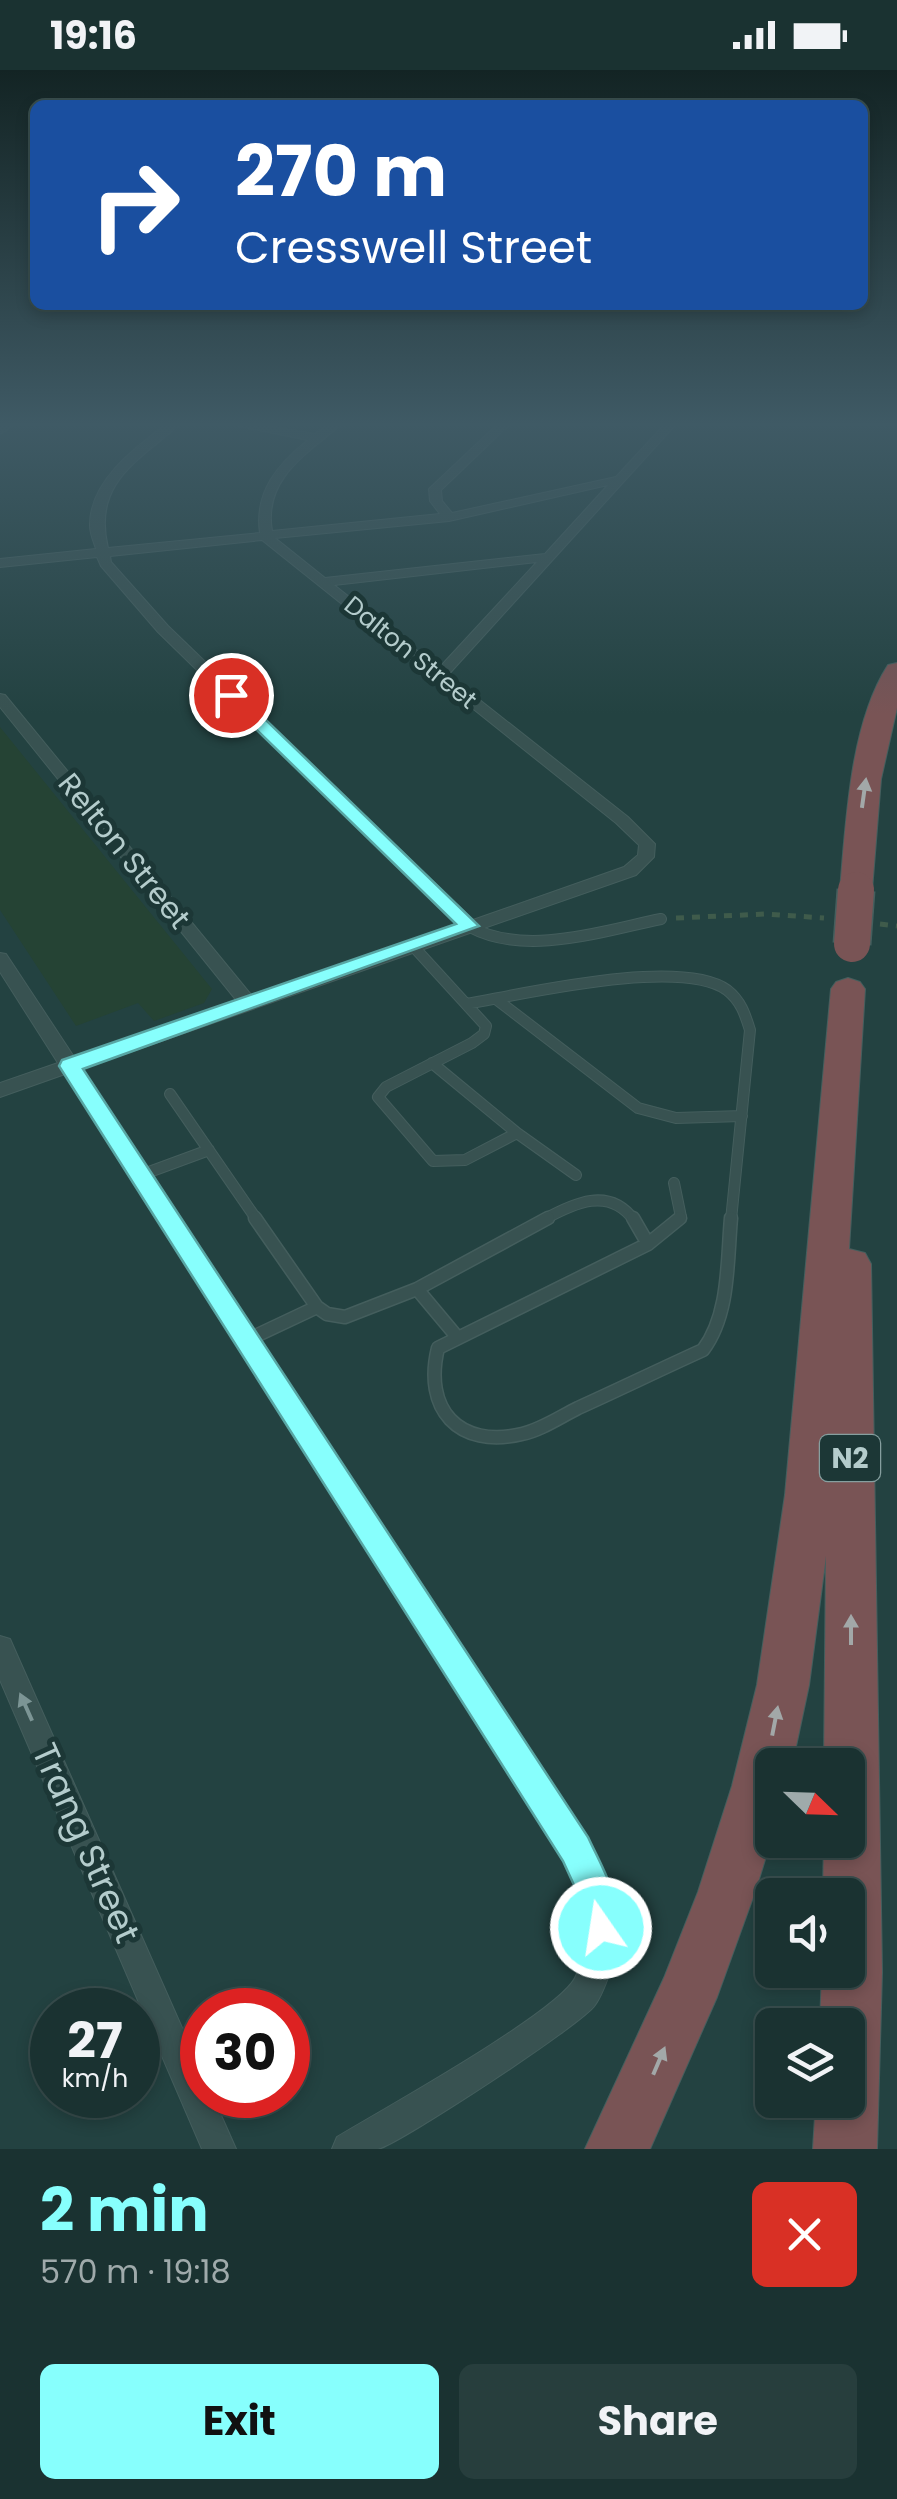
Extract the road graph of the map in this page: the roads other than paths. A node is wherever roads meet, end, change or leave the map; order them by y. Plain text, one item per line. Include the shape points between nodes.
1 (97, 520) edge
2 (266, 520) edge
3 (423, 520) edge
4 (582, 520) edge
5 (267, 538) junction
6 (101, 554) junction
7 (548, 558) junction
8 (0, 564) edge
9 (326, 582) junction
10 (897, 671) edge
11 (441, 674) junction
12 (0, 698) edge
13 (661, 919) road end
14 (470, 926) junction
15 (850, 933) junction
16 (413, 946) junction
17 (0, 958) edge
18 (496, 999) junction
19 (248, 1003) junction
20 (466, 1004) junction
21 (432, 1064) junction
22 (70, 1066) junction
23 (0, 1090) edge
24 (170, 1094) dead end
25 (742, 1116) junction
26 (517, 1132) junction
27 (209, 1150) junction
28 (576, 1175) dead end
29 (141, 1176) junction
30 (674, 1184) dead end
31 (648, 1244) junction
32 (417, 1290) junction
33 (317, 1306) junction
34 (458, 1338) junction
35 (247, 1340) junction
36 (0, 1648) edge
37 (851, 2008) edge
38 (846, 2118) edge
39 (219, 2149) edge
40 (350, 2149) edge
41 (617, 2149) edge
42 (845, 2149) edge

1 - 6 street
2 - 5 street
3 - 5 street
4 - 7 street
5 - 6 street
5 - 9 street, Dalton Street
6 - 8 street
6 - 14 street via 163,630
7 - 9 street
7 - 11 street
9 - 11 street, Dalton Street
15 -> 10 highway, N2 via 866,775
11 - 14 street, Dalton Street via 642,838 649,852 640,866
12 - 19 street, Relton Street
13 - 14 lane via 526,939 493,940
14 - 16 street
37 -> 15 highway, N2
41 -> 15 highway via 698,1966 744,1841 773,1732 802,1577
16 - 19 street
16 - 20 lane
17 - 22 street
18 - 20 lane
18 - 25 lane via 638,1108 684,1120
18 - 25 lane via 654,975 718,986 748,1013
19 - 22 street
20 - 21 lane via 486,1026 484,1034
21 - 26 lane
21 - 26 lane via 378,1096 433,1161 457,1163
22 - 23 street
22 - 29 street
24 - 27 lane
25 - 34 lane via 721,1316 703,1350 523,1434 493,1438 440,1412 430,1393 438,1348
26 - 28 lane
27 - 29 lane
27 - 33 lane
29 - 35 street
30 - 31 lane via 681,1217
31 - 32 lane via 618,1202 576,1202
31 - 34 lane
32 - 33 lane via 345,1316
32 - 34 lane
33 - 35 lane
35 - 40 street via 576,1849 596,1895 601,1928 598,1960 584,1994 567,2011
39 -> 36 street, Trang Street
38 - 42 highway

